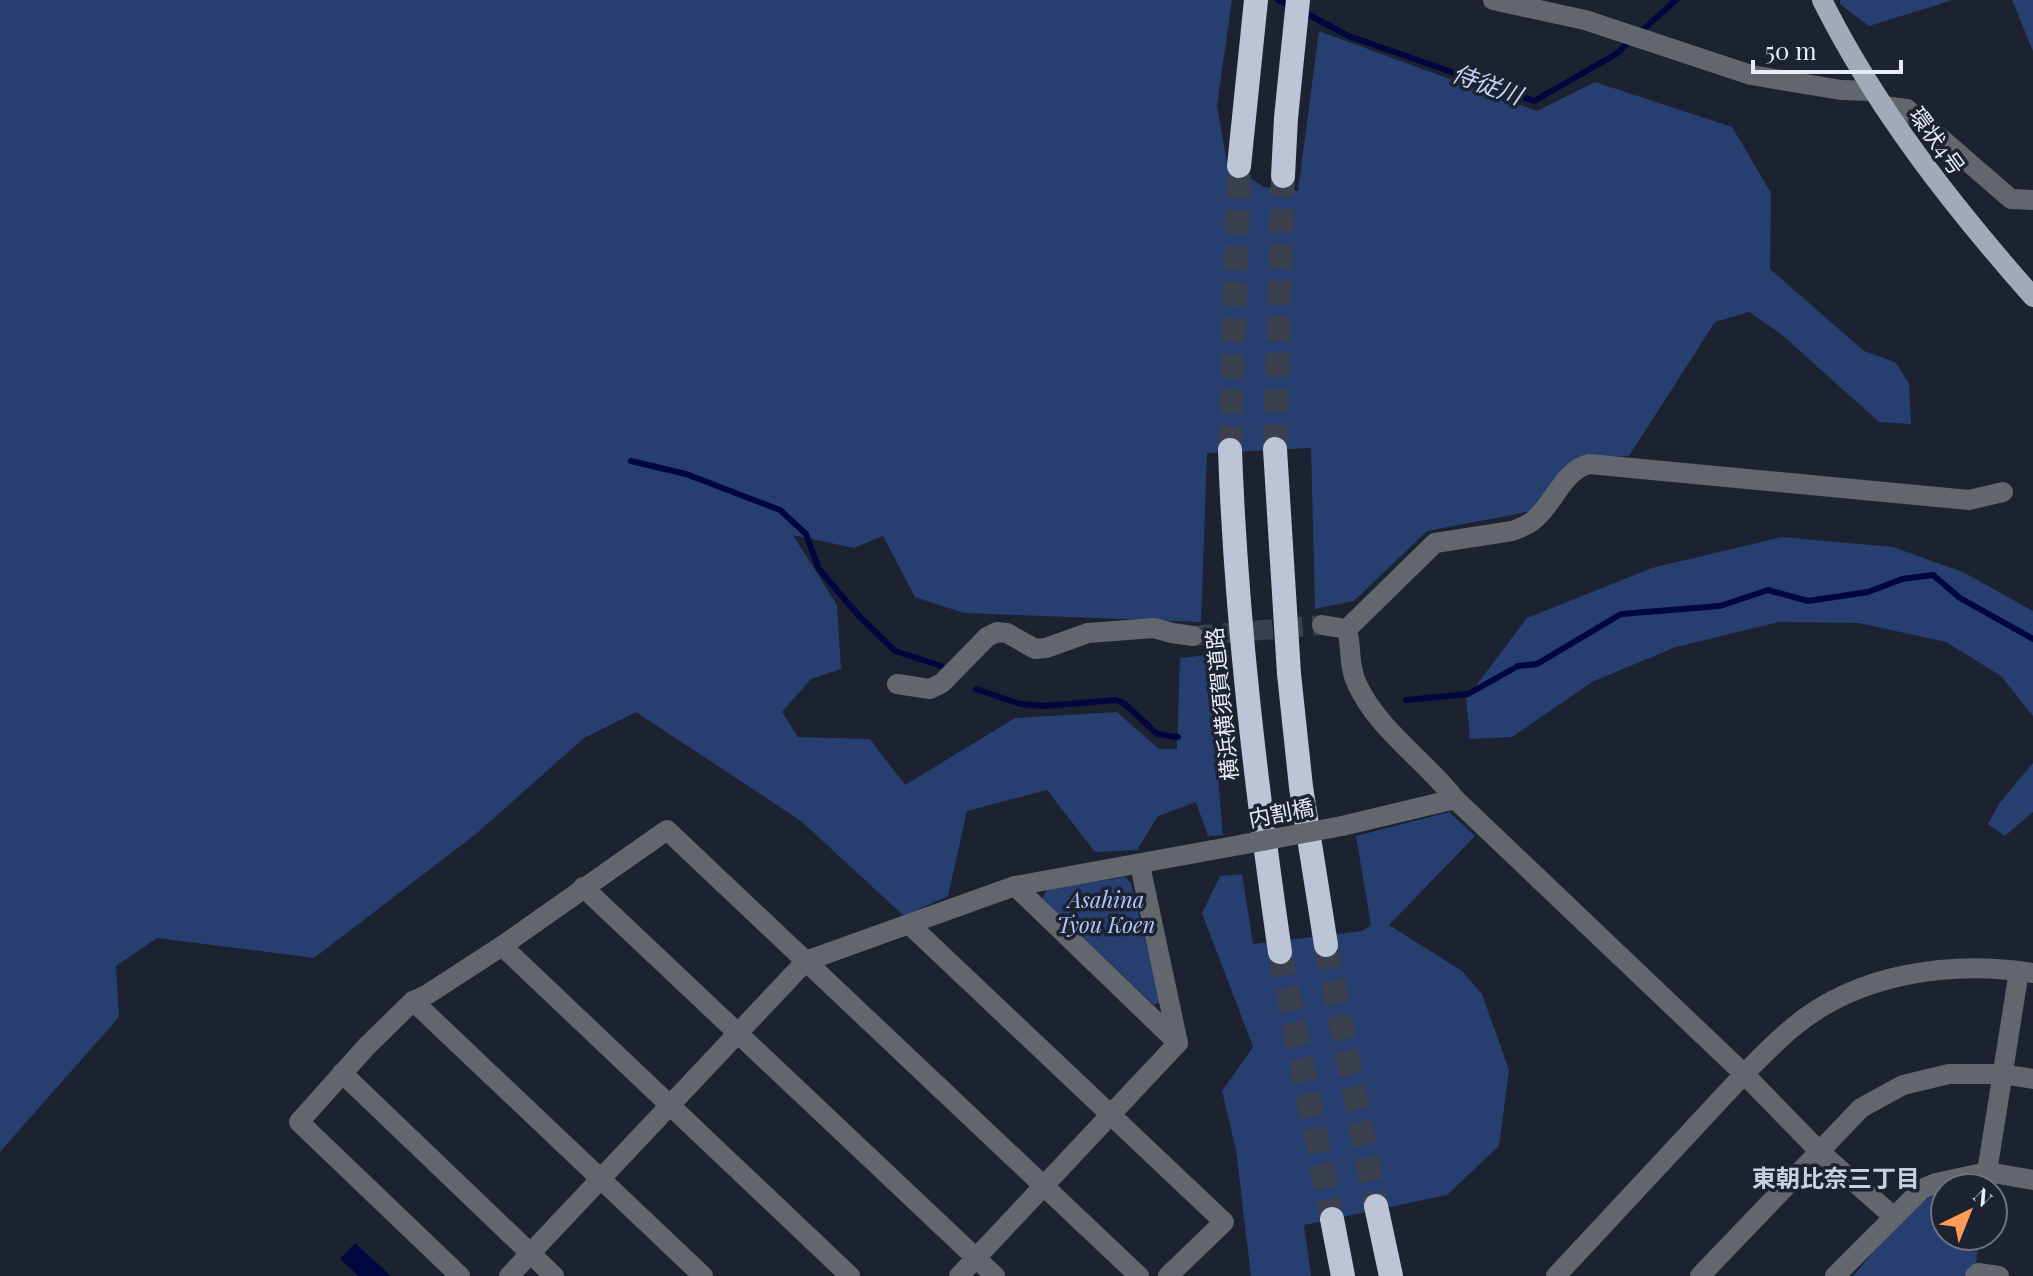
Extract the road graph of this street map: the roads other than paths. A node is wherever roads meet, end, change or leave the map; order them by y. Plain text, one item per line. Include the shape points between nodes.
1 (1256, 0) edge
2 (1298, 0) edge
3 (1493, 0) edge
4 (1822, 0) edge
5 (1878, 98) junction
6 (1239, 166) tunnel mouth
7 (1283, 176) tunnel mouth
8 (2033, 200) edge
9 (2033, 297) edge
10 (1275, 449) tunnel mouth
11 (1230, 450) tunnel mouth
12 (2003, 492) dead end
13 (1322, 625) tunnel mouth
14 (1347, 629) junction
15 (1193, 636) tunnel mouth
16 (897, 684) dead end
17 (1455, 799) junction
18 (1140, 865) junction
19 (1015, 886) junction
20 (583, 887) junction
21 (910, 925) junction
22 (1326, 945) tunnel mouth
23 (502, 946) junction
24 (1280, 952) tunnel mouth
25 (806, 961) junction
26 (2026, 972) edge
27 (413, 1001) junction
28 (739, 1034) junction
29 (1178, 1043) junction
30 (342, 1073) junction
31 (1744, 1074) junction
32 (2002, 1074) junction
33 (2033, 1079) edge
34 (671, 1106) junction
35 (1110, 1116) junction
36 (1820, 1152) junction
37 (1987, 1172) edge
38 (2009, 1176) edge
39 (603, 1179) junction
40 (2033, 1180) edge
41 (1043, 1184) junction
42 (1929, 1187) edge
43 (1376, 1206) tunnel mouth
44 (1894, 1217) junction
45 (1332, 1219) tunnel mouth
46 (530, 1254) junction
47 (976, 1258) junction
48 (460, 1276) edge
49 (509, 1276) edge
50 (554, 1276) edge
51 (703, 1276) edge
52 (850, 1276) edge
53 (959, 1276) edge
54 (995, 1276) edge
55 (1139, 1276) edge
56 (1168, 1276) edge
57 (1343, 1276) edge
58 (1391, 1276) edge
59 (1556, 1276) edge
60 (1700, 1276) edge
61 (1835, 1276) edge
62 (1975, 1276) edge
63 (1999, 1276) edge

1 - 6 highway
2 - 7 highway
3 - 5 street via 1585,20 1751,75
4 - 5 main road, 環状4号
5 - 8 street via 1907,109 2011,199
5 - 9 main road, 環状4号 via 1971,226
10 - 22 highway via 1289,674
11 - 24 highway, 横浜横須賀道路 via 1244,677
12 - 14 street via 1969,500 1589,464 1576,469 1535,520 1524,526 1435,543
13 - 14 street
14 - 17 street via 1349,661 1368,704
15 - 16 street via 1154,628 1088,633 1035,649 997,632 942,683 930,689
17 - 18 street, 内割橋, bridge
17 - 31 street
18 - 19 street, 内割橋
18 - 29 street
19 - 21 street, 内割橋
19 - 29 street
20 - 23 street
20 - 25 street via 667,830
20 - 28 street
21 - 25 street, 内割橋
21 - 35 street
23 - 27 street
23 - 34 street
25 - 28 street
25 - 41 street
26 - 31 street via 1966,968 1898,976 1841,996 1792,1028
26 - 32 street
27 - 30 street
27 - 39 street
28 - 34 street
28 - 47 street
29 - 35 street
30 - 46 street
30 - 48 street via 299,1122
31 - 36 street
31 - 59 street
32 - 33 street
32 - 36 street via 1949,1074 1903,1085 1861,1108
32 - 37 street
34 - 39 street
34 - 52 street
35 - 41 street
35 - 56 street via 1224,1222
36 - 44 street
36 - 60 street
38 - 40 street
39 - 46 street
39 - 51 street
41 - 47 street
41 - 55 street
42 - 44 street
43 - 58 highway
44 - 61 street
45 - 57 highway
46 - 49 street
46 - 50 street
47 - 53 street
47 - 54 street
62 - 63 street

